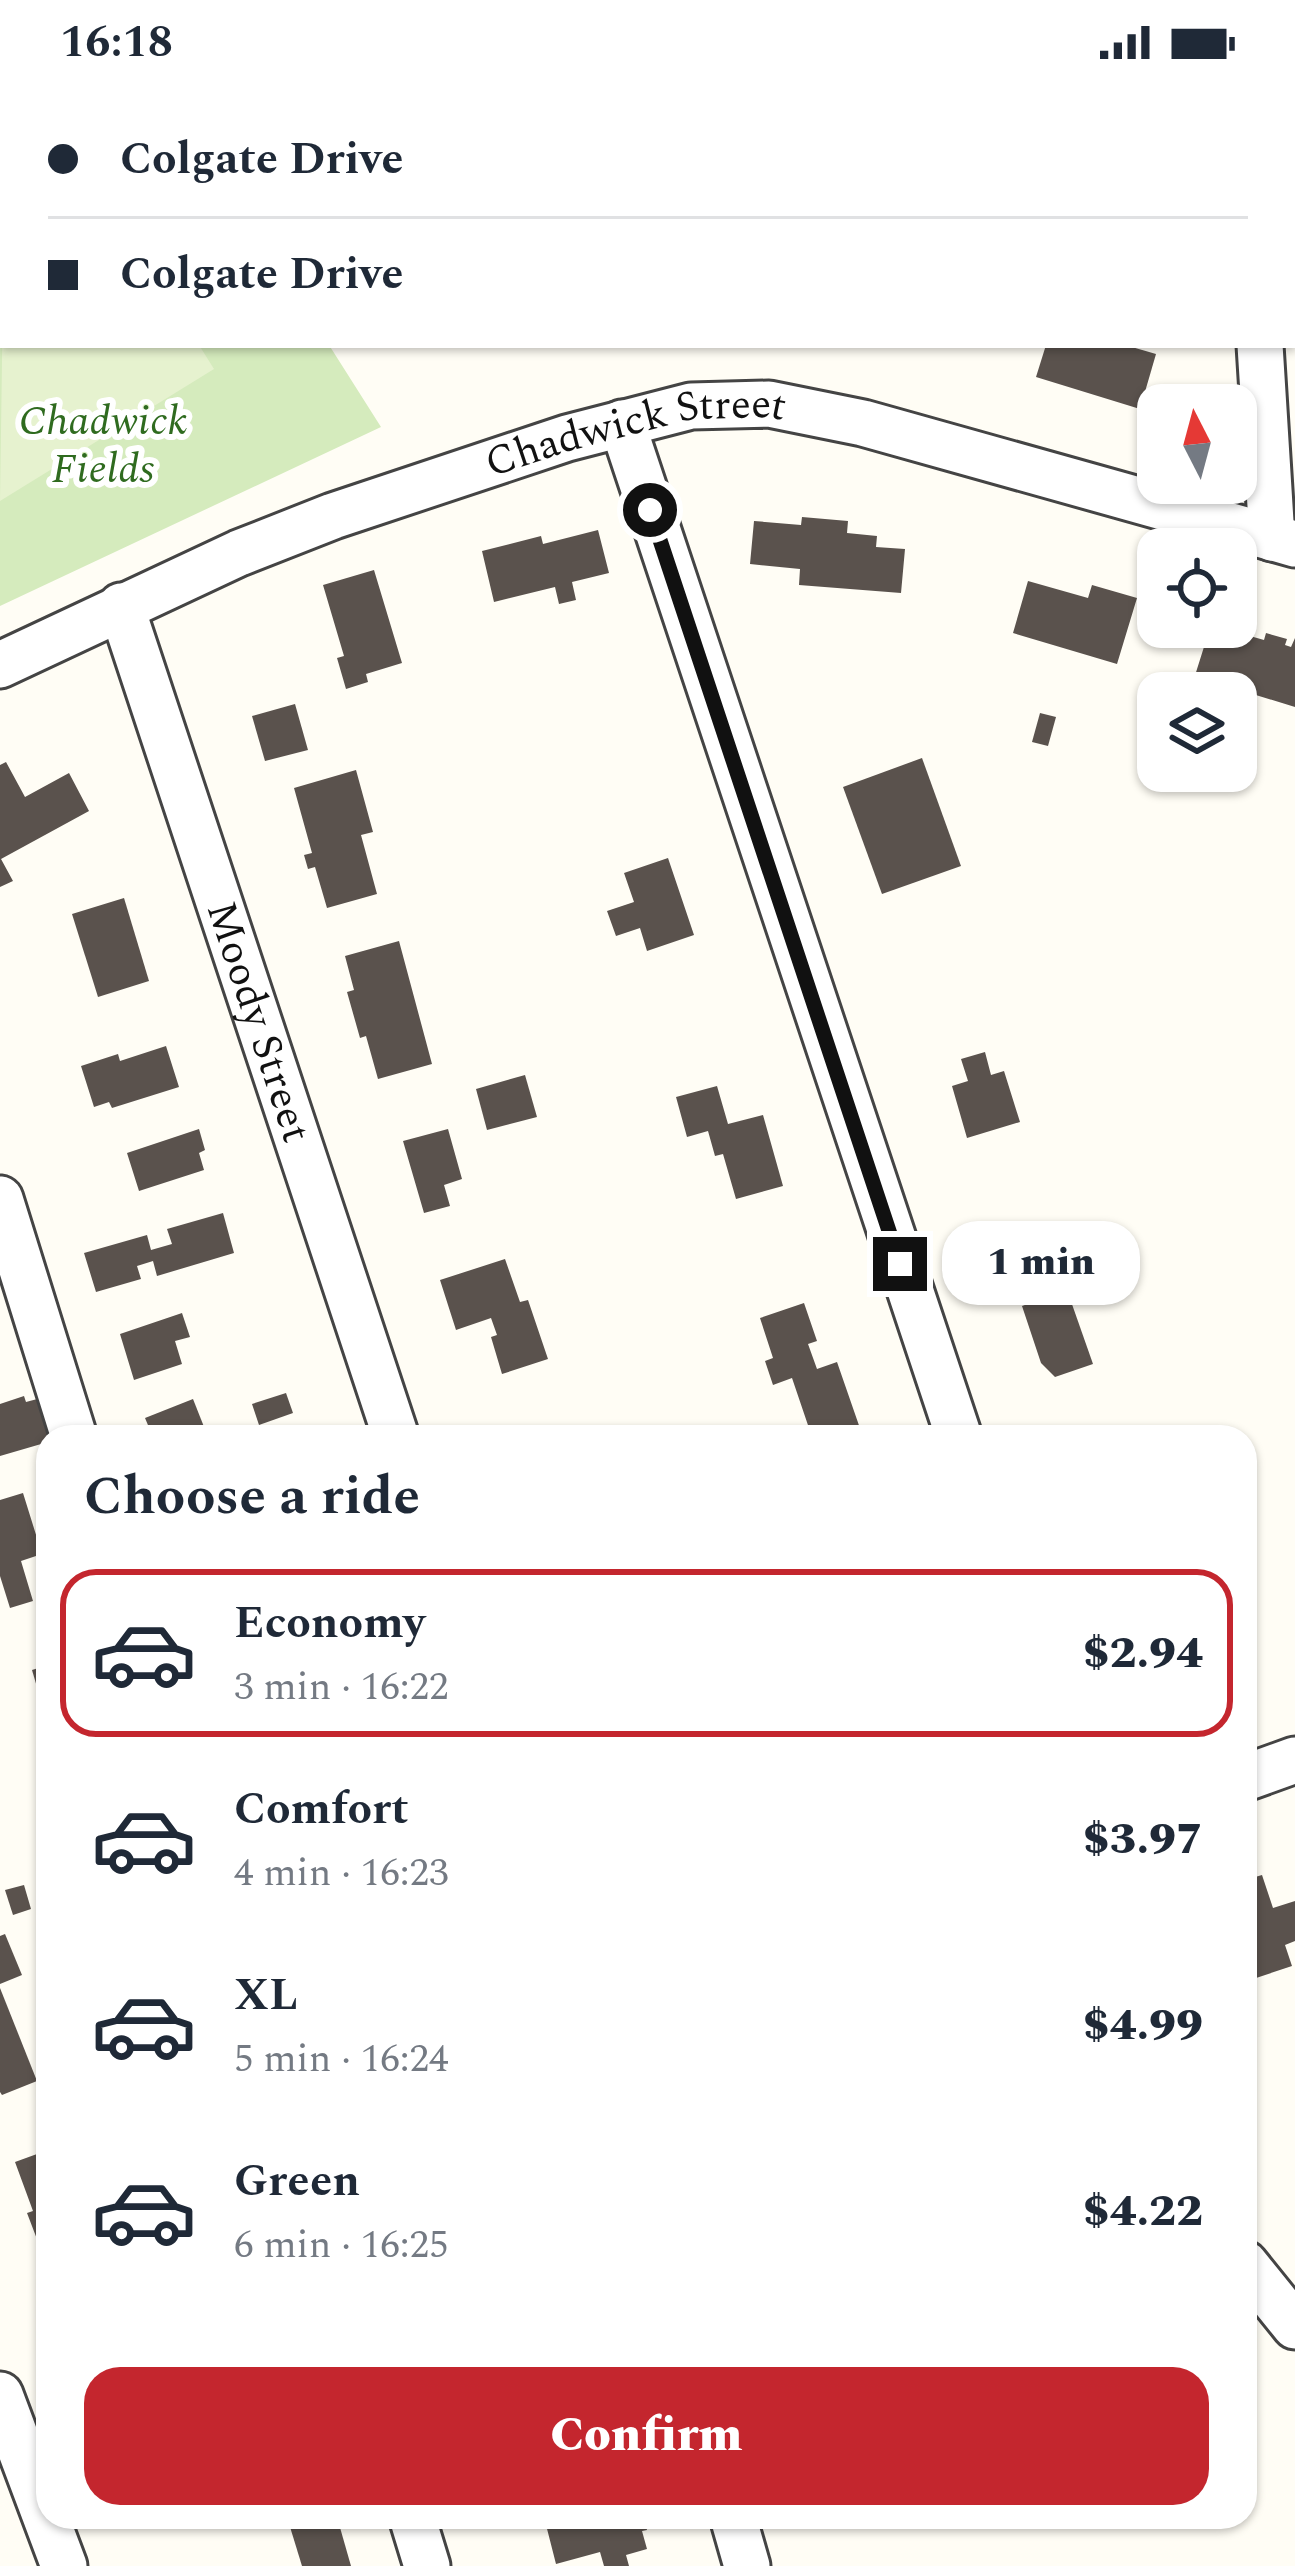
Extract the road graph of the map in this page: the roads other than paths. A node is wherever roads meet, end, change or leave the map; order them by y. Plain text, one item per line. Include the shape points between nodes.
1 (1260, 348) edge
2 (622, 423) junction
3 (1283, 541) edge
4 (122, 606) junction
5 (0, 664) edge
6 (0, 1199) edge
7 (70, 1425) edge
8 (392, 1425) edge
9 (955, 1425) edge
10 (1295, 1760) edge
11 (1257, 1774) edge
12 (1257, 2279) edge
13 (1295, 2326) edge
14 (0, 2395) edge
15 (36, 2491) edge
16 (50, 2529) edge
17 (416, 2529) edge
18 (736, 2529) edge
19 (64, 2566) edge
20 (427, 2566) edge
21 (747, 2566) edge

1 - 3 street
2 - 3 street, Chadwick Street via 691,406 769,404
2 - 4 street, Chadwick Street via 333,516
2 - 9 street
4 - 5 street, Chadwick Street
4 - 8 street, Moody Street
6 - 7 street
10 - 11 street
12 - 13 street
14 - 15 street
16 - 19 street
17 - 20 street
18 - 21 street

